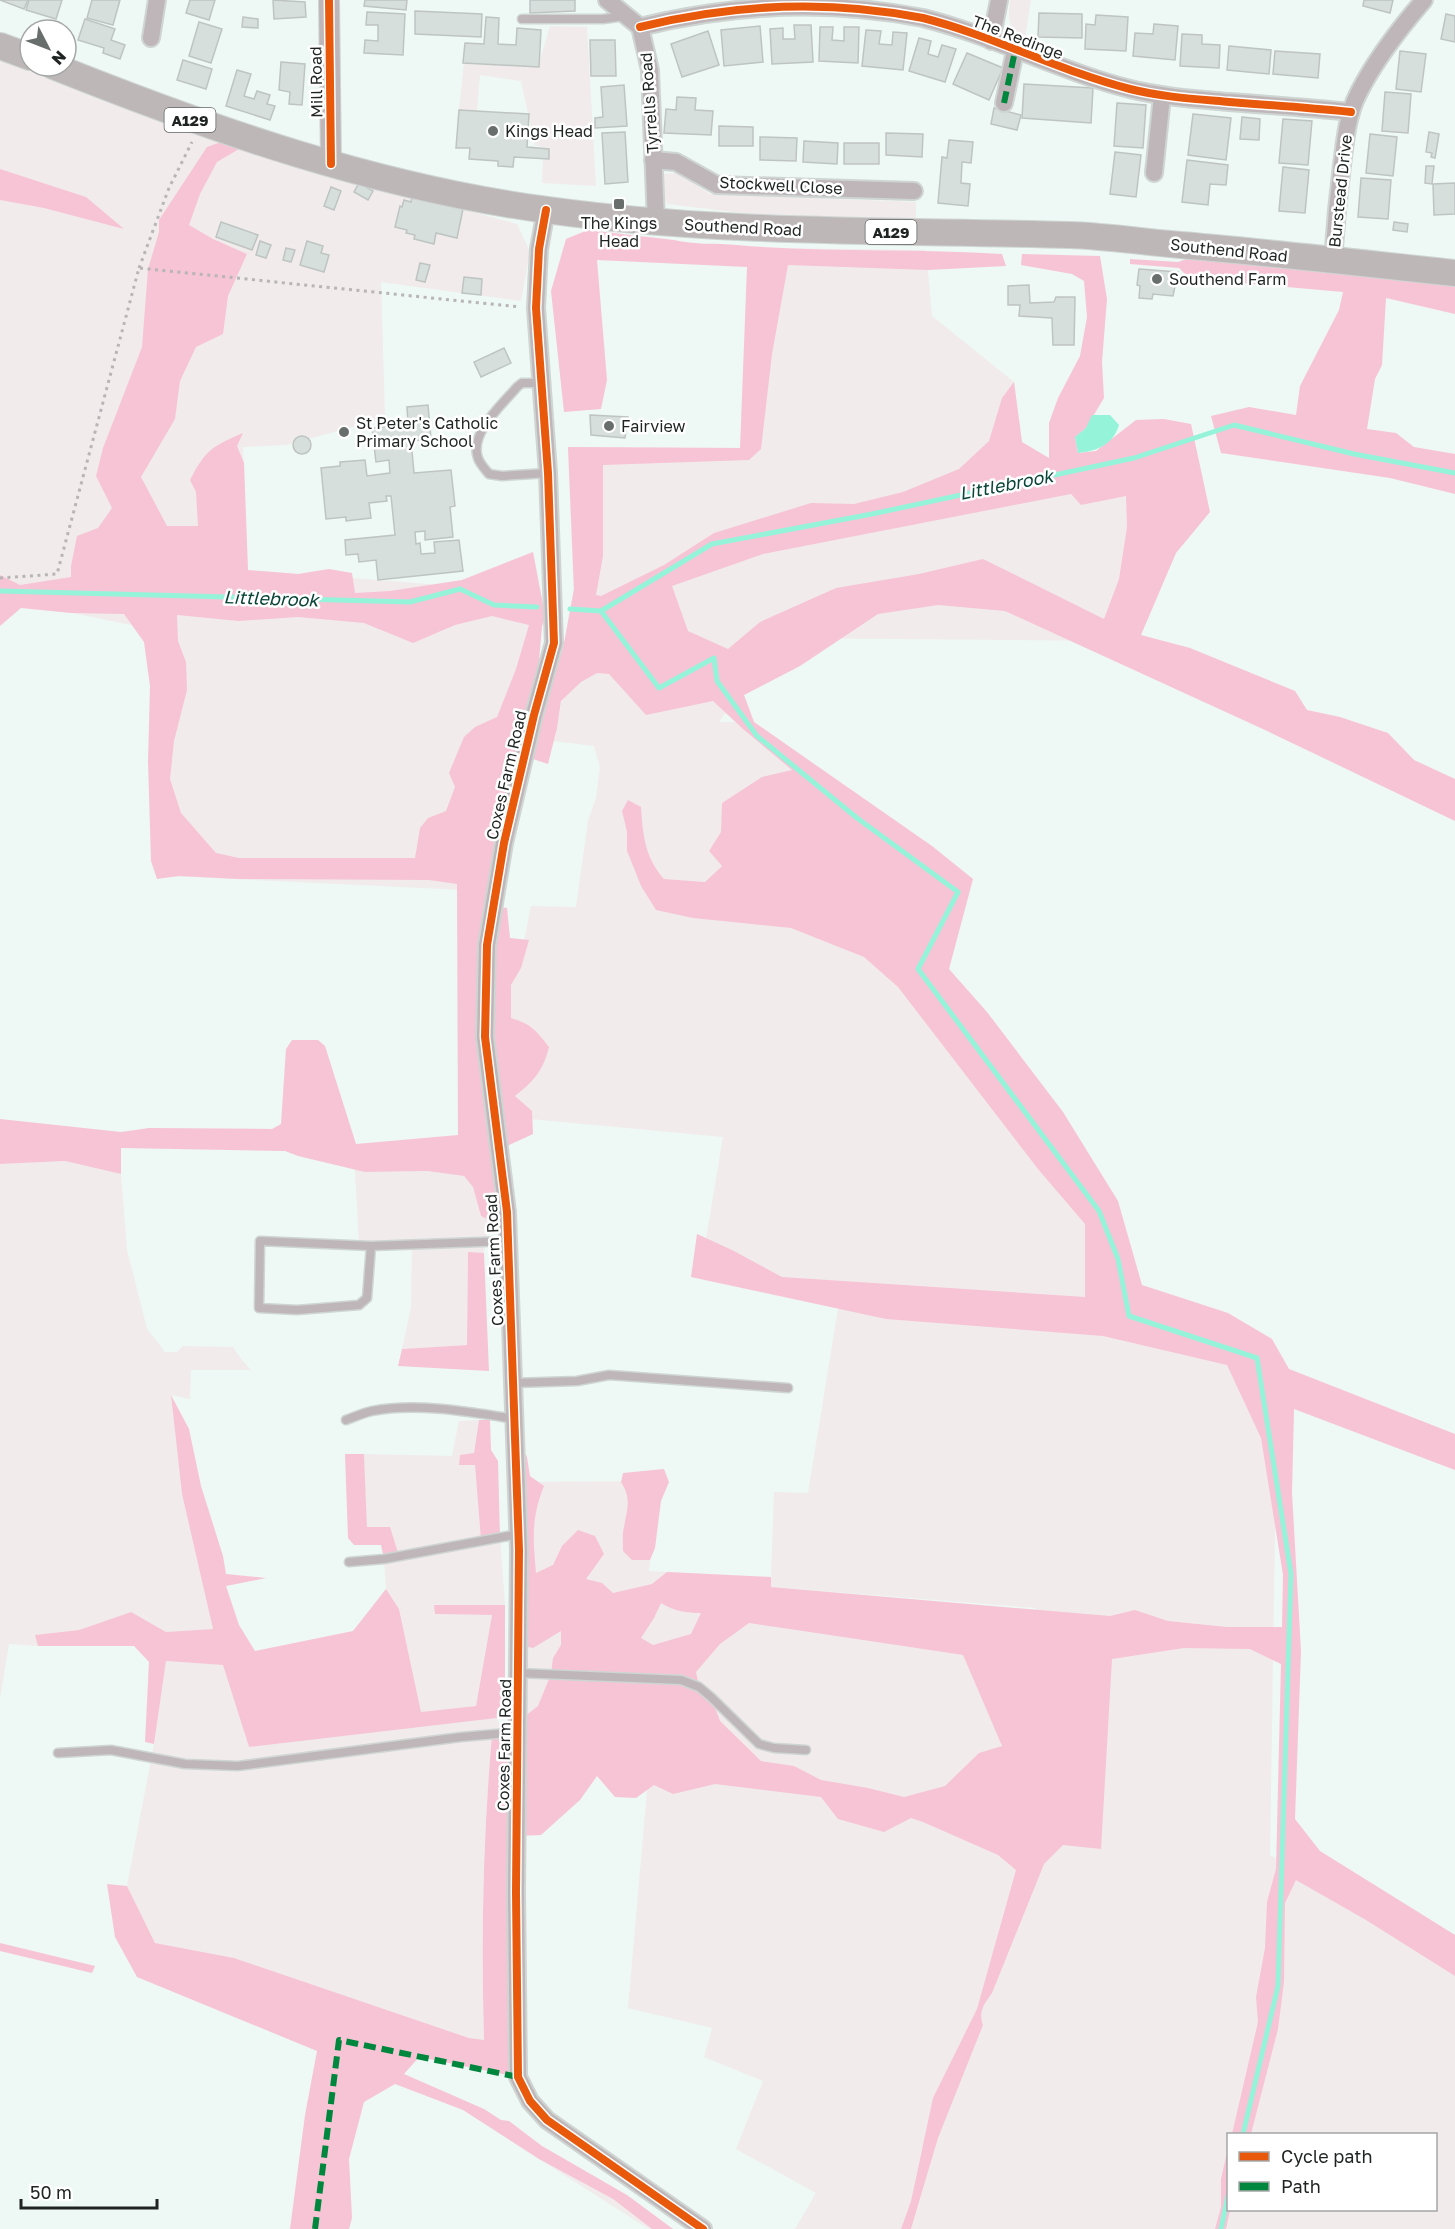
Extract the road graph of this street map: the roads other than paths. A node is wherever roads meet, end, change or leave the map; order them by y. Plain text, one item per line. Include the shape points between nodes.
1 (157, 0) edge
2 (329, 0) edge
3 (607, 0) edge
4 (999, 0) edge
5 (1424, 0) edge
6 (834, 2) edge
7 (626, 16) junction
8 (522, 19) dead end
9 (640, 27) junction
10 (151, 38) dead end
11 (991, 41) junction
12 (0, 46) edge
13 (1015, 51) junction
14 (18, 53) edge
15 (78, 76) edge
16 (1162, 96) junction
17 (1004, 103) dead end
18 (1351, 112) junction
19 (653, 160) junction
20 (331, 164) junction
21 (1154, 173) dead end
22 (914, 191) dead end
23 (546, 210) junction
24 (656, 223) junction
25 (1333, 261) junction
26 (1455, 273) edge
27 (542, 383) junction
28 (548, 473) junction
29 (508, 1241) junction
30 (371, 1246) junction
31 (513, 1383) junction
32 (788, 1388) dead end
33 (514, 1419) junction
34 (346, 1420) dead end
35 (519, 1534) junction
36 (349, 1562) dead end
37 (519, 1673) junction
38 (519, 1732) junction
39 (806, 1750) dead end
40 (58, 1752) dead end
41 (702, 2229) edge

1 - 10 street
2 - 20 street, Mill Road
3 - 7 street
4 - 11 street
5 - 18 street, Burstead Drive via 1383,52
6 - 9 street, The Redinge via 762,5 689,15
6 - 11 street, The Redinge via 924,18
7 - 8 lane
7 - 9 street
9 - 19 street, Tyrrells Road via 650,70
11 - 13 street, The Redinge
12 - 14 main road
13 - 16 street, The Redinge via 1095,80
13 - 17 street
15 - 20 main road, Southend Road / A129 via 201,124
16 - 18 street, The Redinge
16 - 21 street
18 - 25 street, Burstead Drive
19 - 22 street, Stockwell Close via 676,162 717,185
19 - 24 street, Tyrrells Road
20 - 23 main road, Southend Road / A129 via 386,179
23 - 24 main road, Southend Road / A129
23 - 27 street, Coxes Farm Road via 539,249 536,308
24 - 25 main road, Southend Road / A129 via 761,230 1074,236
25 - 26 main road, Southend Road / A129
27 - 28 street, Coxes Farm Road
27 - 28 lane via 522,383 518,387 478,434 477,450 478,460 489,474
28 - 29 street, Coxes Farm Road via 554,643 504,843 487,945 485,1038
29 - 30 lane
29 - 31 street, Coxes Farm Road
30 - 30 lane via 367,1298 359,1305 297,1310 259,1308 260,1241
31 - 32 lane via 577,1381 609,1375
31 - 33 street, Coxes Farm Road
33 - 34 lane via 432,1408 373,1411
33 - 35 street, Coxes Farm Road
35 - 36 lane
35 - 37 street, Coxes Farm Road
37 - 38 street, Coxes Farm Road
37 - 39 lane via 681,1680 699,1687 759,1744
38 - 40 lane via 238,1766 185,1764 111,1750
38 - 41 street, Coxes Farm Road via 518,2077 530,2101 547,2120

